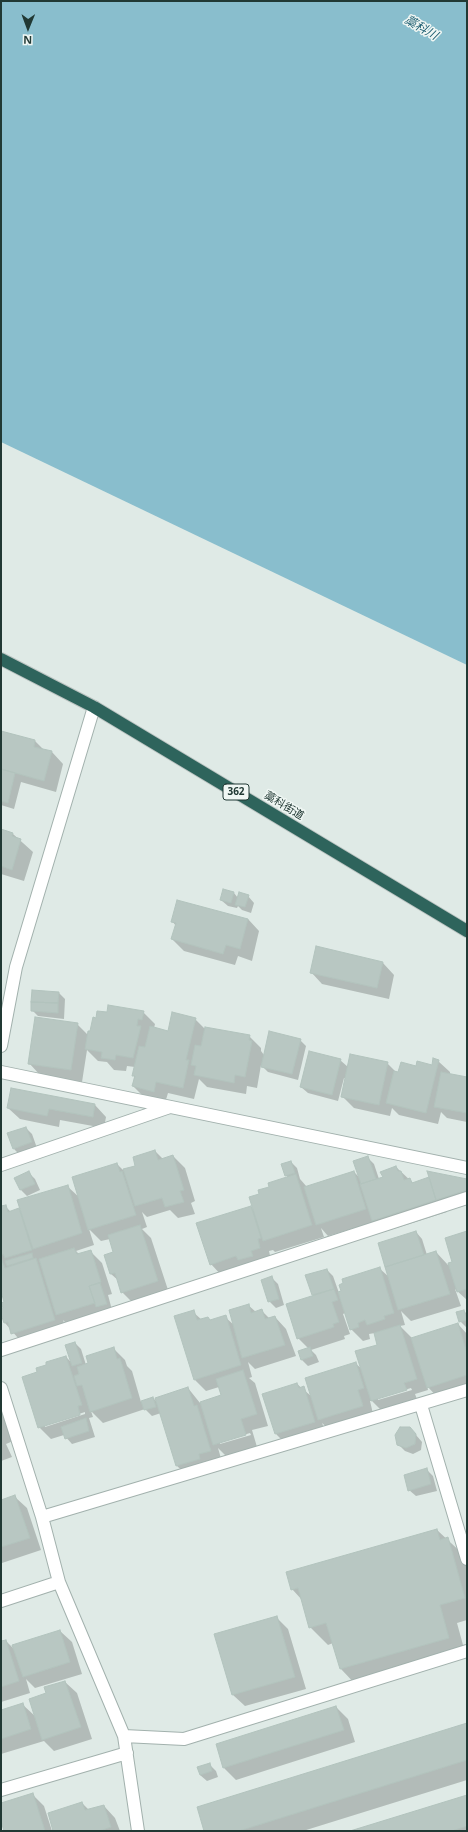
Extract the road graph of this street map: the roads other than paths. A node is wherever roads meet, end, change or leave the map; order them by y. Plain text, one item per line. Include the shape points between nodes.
1 (1, 659) edge
2 (94, 707) junction
3 (467, 931) edge
4 (1, 1046) edge
5 (1, 1072) edge
6 (170, 1107) junction
7 (1, 1165) edge
8 (467, 1168) edge
9 (467, 1198) edge
10 (1, 1350) edge
11 (1, 1388) edge
12 (467, 1390) edge
13 (421, 1405) junction
14 (42, 1517) junction
15 (467, 1559) edge
16 (60, 1582) junction
17 (1, 1601) edge
18 (467, 1651) edge
19 (124, 1736) junction
20 (127, 1753) junction
21 (1, 1790) edge
22 (138, 1831) edge

1 - 2 highway, 藁科街道 / 362
2 - 3 highway, 藁科街道 / 362
2 - 4 street via 16,966
5 - 6 street
6 - 7 street
6 - 8 street
9 - 10 street
11 - 14 street
12 - 13 street
13 - 14 street
13 - 15 street
14 - 16 street
16 - 17 street
16 - 19 street
18 - 19 street via 184,1739
19 - 20 street
20 - 21 street
20 - 22 street

